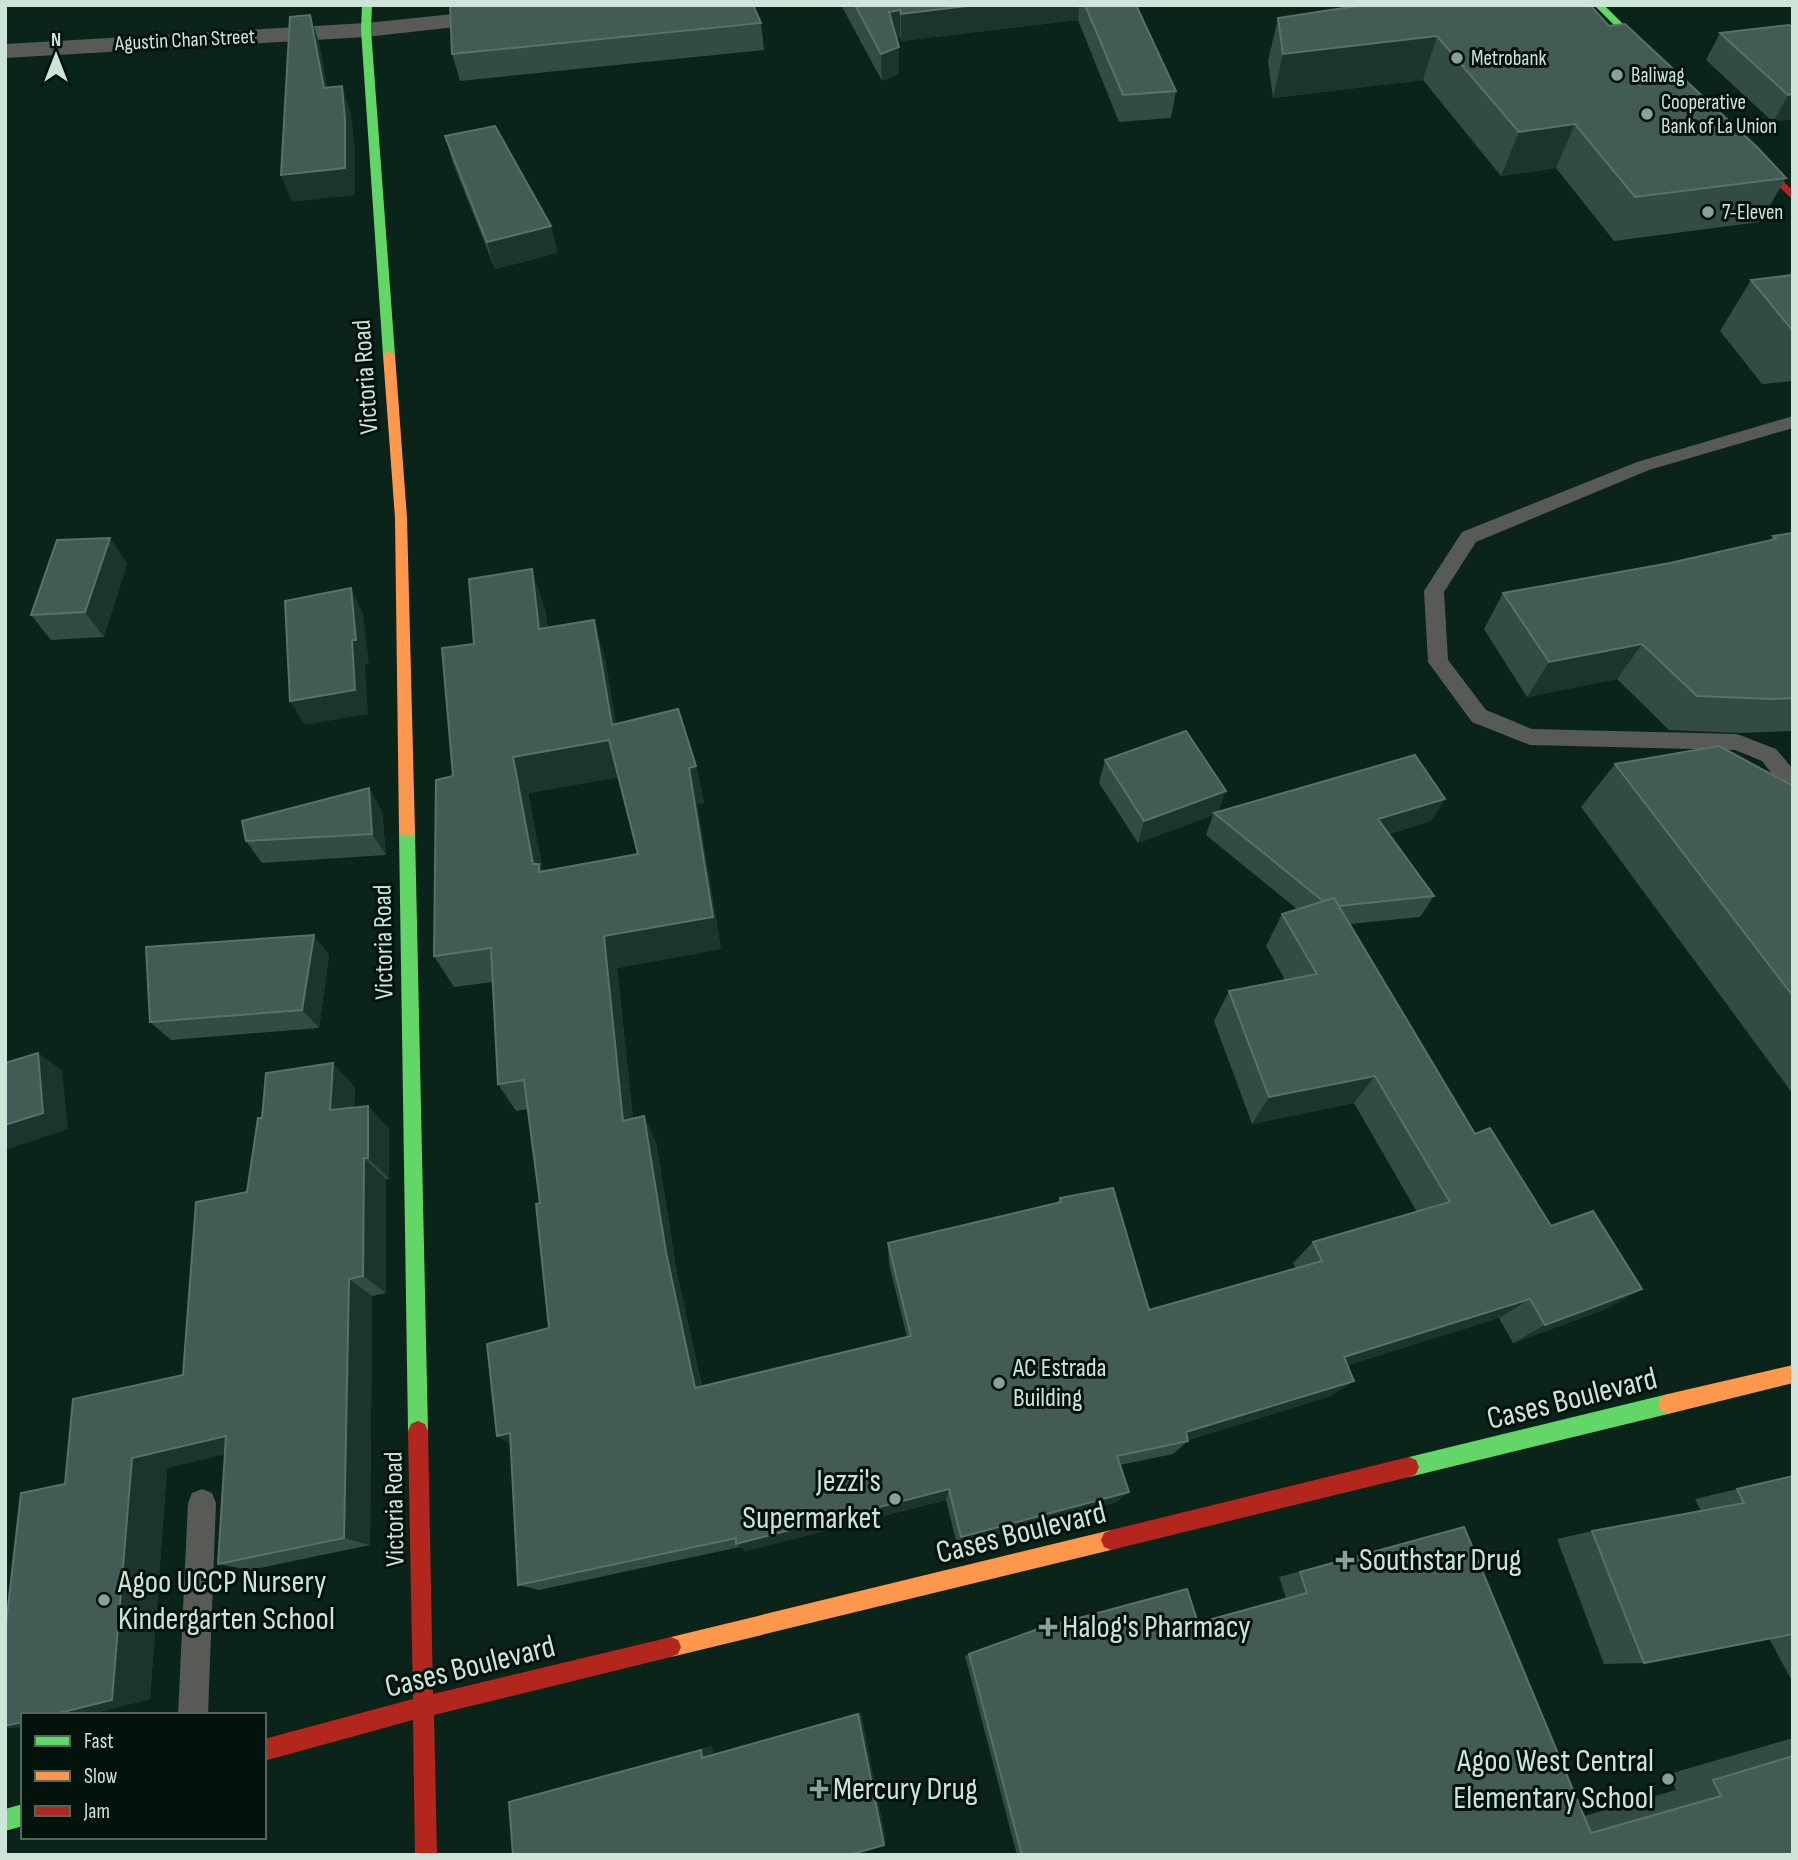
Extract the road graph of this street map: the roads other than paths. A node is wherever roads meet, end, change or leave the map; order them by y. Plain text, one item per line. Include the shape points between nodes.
1 (367, 5) edge
2 (1598, 5) edge
3 (525, 14) edge
4 (366, 30) junction
5 (5, 51) edge
6 (1663, 68) edge
7 (1729, 133) edge
8 (1793, 197) edge
9 (1793, 422) edge
10 (1793, 785) edge
11 (1793, 1374) edge
12 (202, 1503) dead end
13 (423, 1707) junction
14 (193, 1713) edge
15 (266, 1749) edge
16 (426, 1855) edge

1 - 4 main road, Victoria Road
2 - 6 main road
3 - 4 street, Agustin Chan Street
4 - 5 street, Agustin Chan Street
4 - 13 main road, Victoria Road via 401,518
7 - 8 main road
9 - 10 lane via 1643,466 1469,537 1434,591 1438,662 1479,716 1530,737 1737,742 1769,755
11 - 13 main road, Cases Boulevard
12 - 14 lane
13 - 15 main road, Cases Boulevard
13 - 16 main road, Victoria Road

